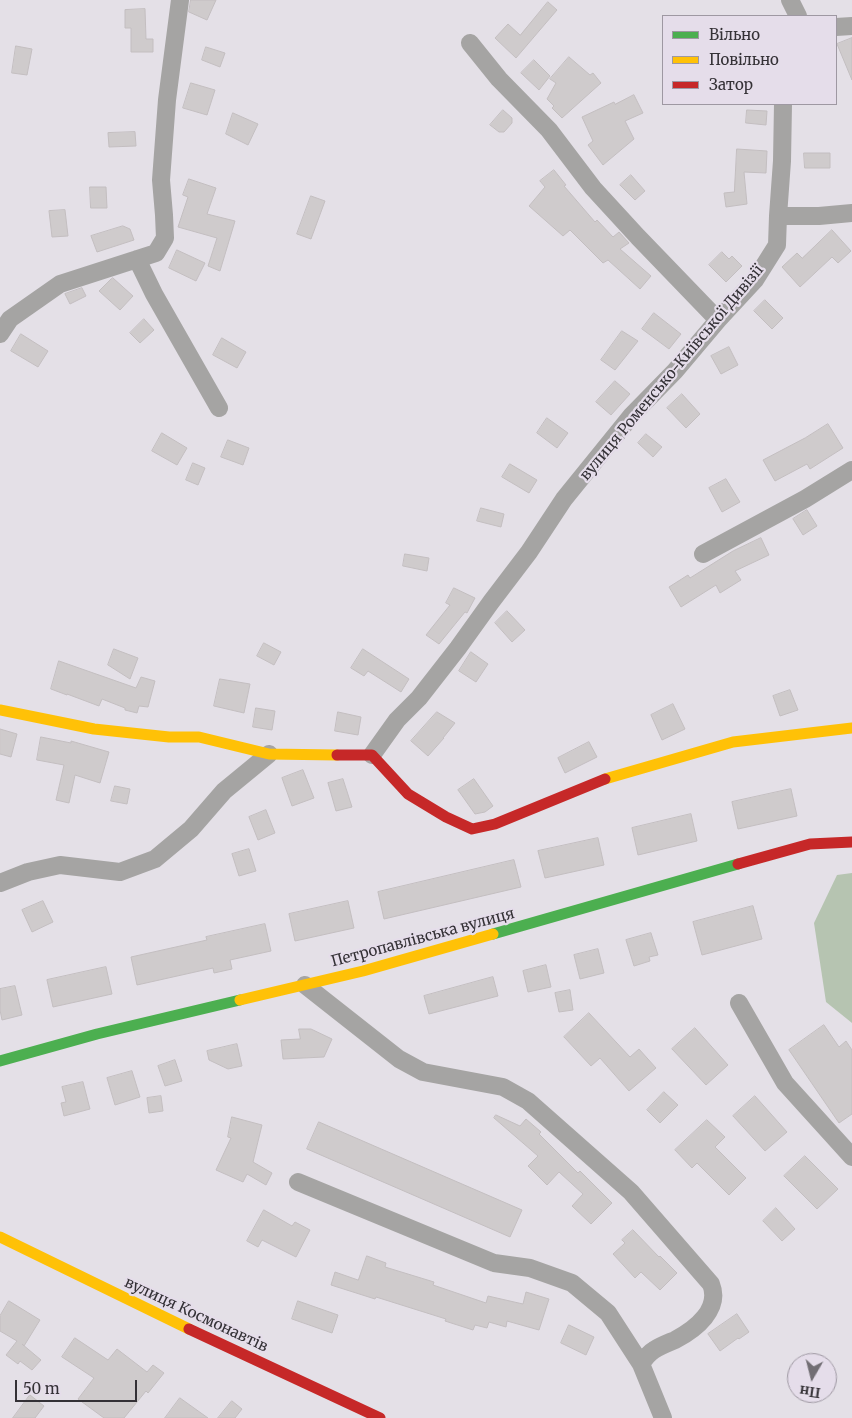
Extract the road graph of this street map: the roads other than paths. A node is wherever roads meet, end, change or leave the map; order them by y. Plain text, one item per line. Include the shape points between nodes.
1 (180, 0) edge
2 (790, 0) edge
3 (798, 15) edge
4 (852, 26) edge
5 (837, 27) edge
6 (470, 43) dead end
7 (783, 105) edge
8 (852, 213) edge
9 (778, 216) junction
10 (137, 259) junction
11 (718, 320) junction
12 (0, 334) edge
13 (219, 408) dead end
14 (852, 470) edge
15 (703, 554) dead end
16 (0, 710) edge
17 (852, 728) edge
18 (269, 754) junction
19 (372, 755) junction
20 (852, 842) edge
21 (0, 883) edge
22 (305, 985) junction
23 (739, 1003) dead end
24 (0, 1061) edge
25 (852, 1157) edge
26 (298, 1182) dead end
27 (0, 1237) edge
28 (641, 1364) junction
29 (380, 1418) edge
30 (663, 1418) edge

1 - 10 street via 161,180 165,238 156,253
2 - 3 street
4 - 5 street
6 - 11 street via 499,79 549,130 593,188
7 - 9 street, вулиця Роменсько-Київської Дивізії
8 - 9 street
9 - 11 street, вулиця Роменсько-Київської Дивізії via 777,245 755,280
10 - 12 street via 60,284 10,319
10 - 13 street
11 - 19 street, вулиця Роменсько-Київської Дивізії via 632,415 564,499 458,648
14 - 15 street
16 - 18 street via 94,729 199,737
17 - 19 street via 733,742 613,776 495,824 472,828 408,794
18 - 19 street
18 - 21 street via 224,791 191,829 155,859 120,872 60,865
20 - 22 street, Петропавлівська вулиця via 810,844 372,969
22 - 24 street, Петропавлівська вулиця via 97,1034
22 - 28 street via 399,1059 423,1072 503,1087 528,1101 631,1192 711,1284 714,1292 707,1315 693,1329 654,1350
23 - 25 street via 785,1083
26 - 28 street via 494,1263 530,1268 572,1283 608,1313
27 - 29 street, вулиця Космонавтів
28 - 30 street

